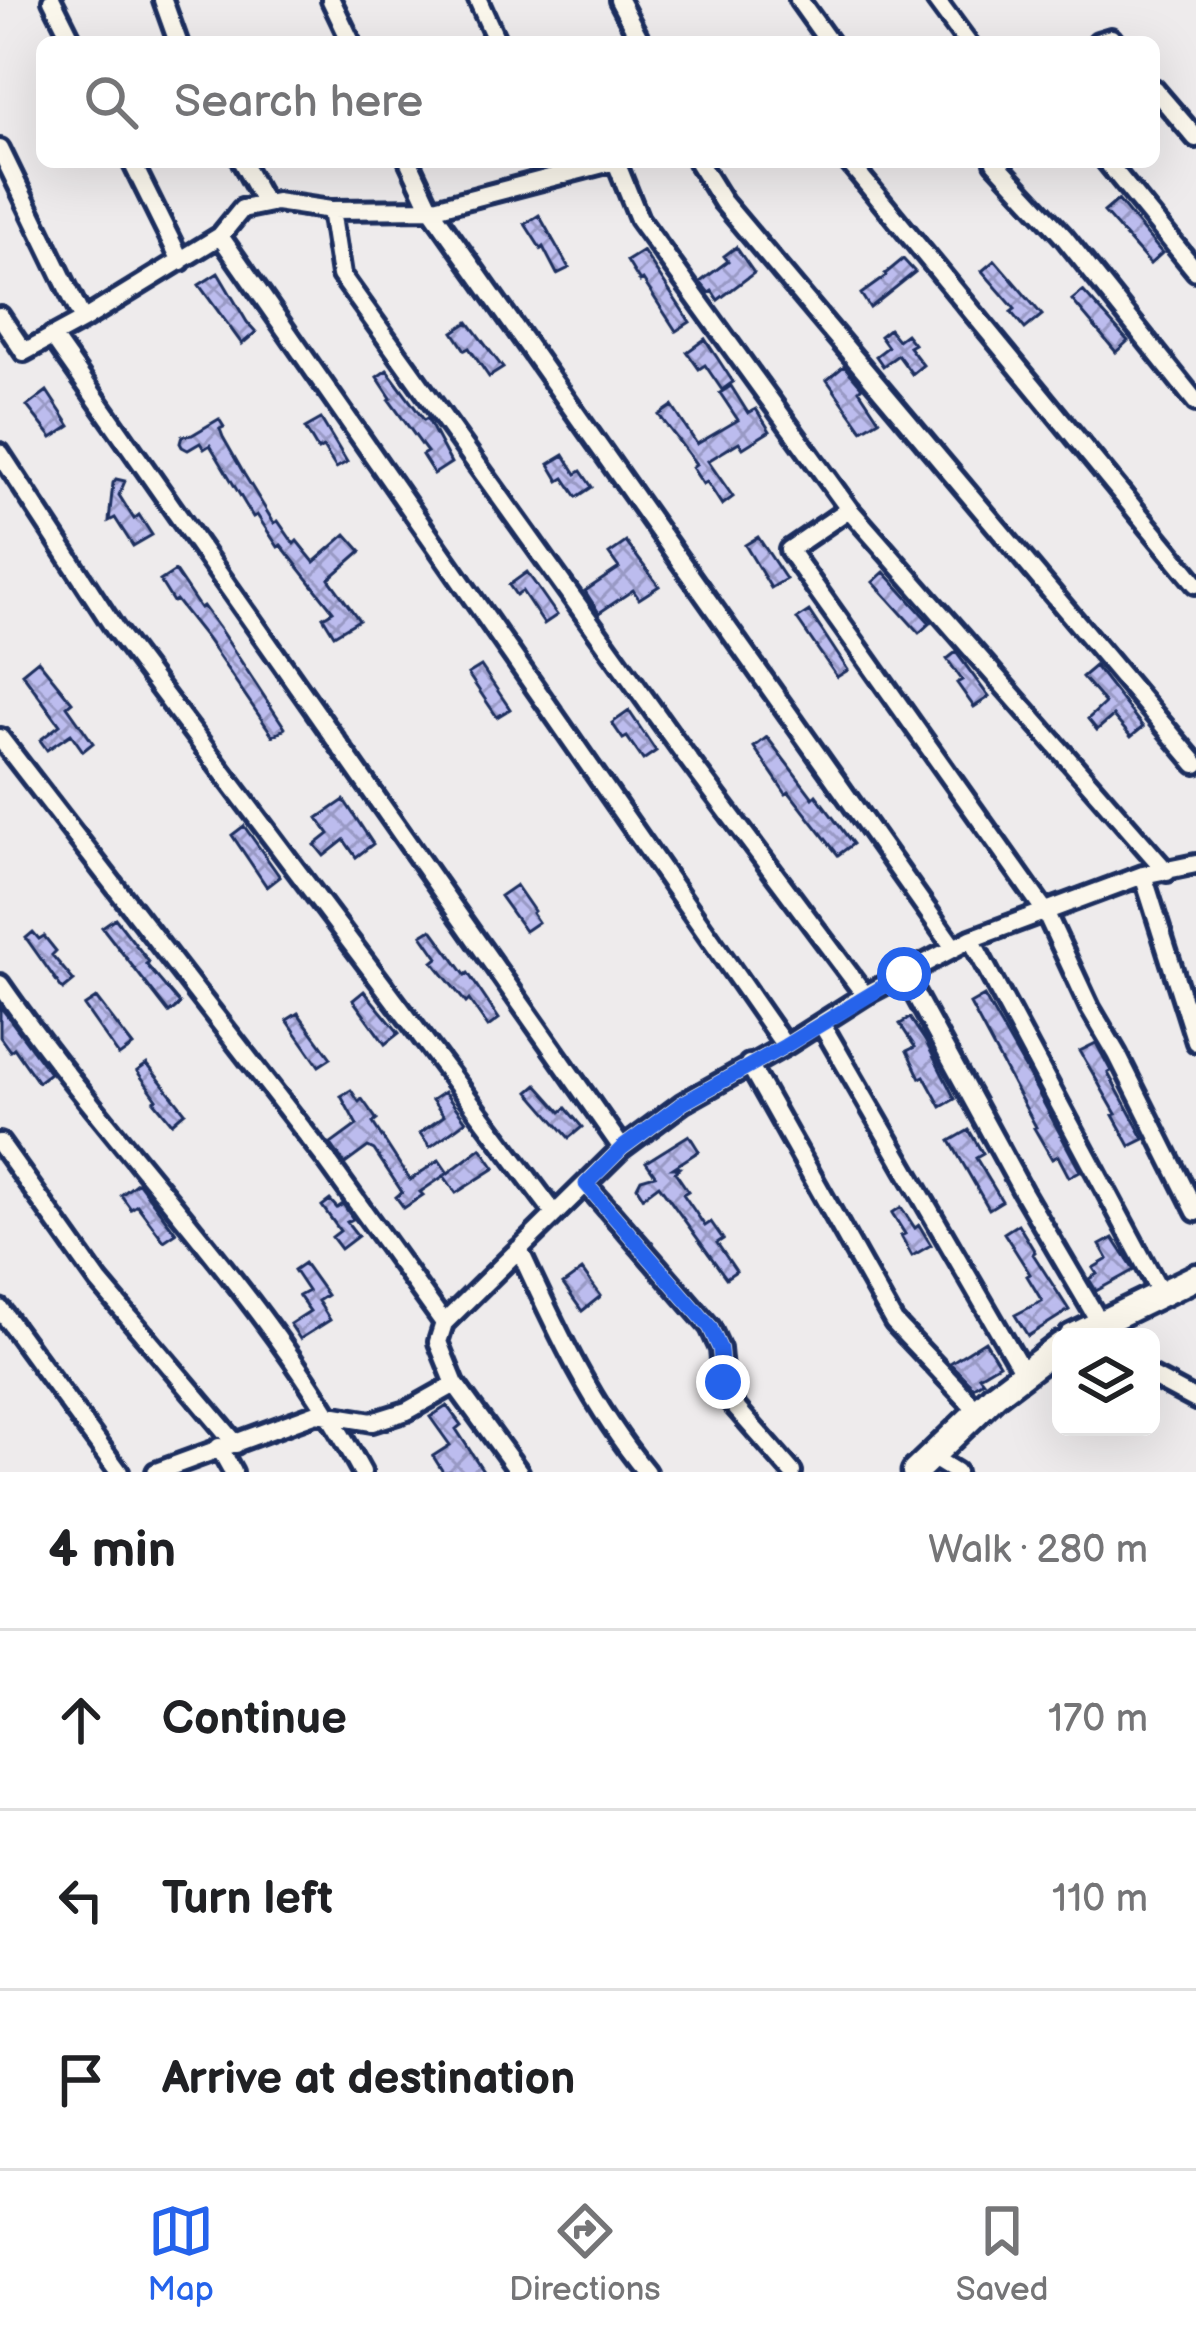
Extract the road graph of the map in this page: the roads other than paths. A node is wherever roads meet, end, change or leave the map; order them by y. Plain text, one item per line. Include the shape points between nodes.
1 (52, 0) edge
2 (163, 0) edge
3 (331, 0) edge
4 (478, 0) edge
5 (619, 0) edge
6 (799, 0) edge
7 (936, 0) edge
8 (70, 36) edge
9 (176, 36) edge
10 (348, 36) edge
11 (494, 36) edge
12 (638, 36) edge
13 (825, 36) edge
14 (963, 36) edge
15 (1160, 96) edge
16 (1196, 138) edge
17 (0, 148) edge
18 (135, 168) edge
19 (245, 168) edge
20 (412, 168) edge
21 (617, 168) edge
22 (702, 168) edge
23 (854, 168) edge
24 (1001, 168) edge
25 (1112, 168) edge
26 (553, 169) edge
27 (266, 204) junction
28 (431, 209) junction
29 (331, 210) junction
30 (220, 236) junction
31 (181, 261) junction
32 (1196, 271) edge
33 (0, 316) edge
34 (83, 320) junction
35 (52, 336) junction
36 (1196, 402) edge
37 (0, 453) edge
38 (850, 508) junction
39 (1196, 584) edge
40 (0, 738) edge
41 (1196, 764) edge
42 (1196, 864) edge
43 (1167, 872) junction
44 (1143, 874) junction
45 (1045, 911) junction
46 (971, 939) junction
47 (954, 948) junction
48 (904, 974) junction
49 (0, 984) edge
50 (866, 995) junction
51 (820, 1023) junction
52 (1196, 1042) edge
53 (785, 1046) junction
54 (748, 1064) junction
55 (0, 1143) edge
56 (622, 1148) junction
57 (586, 1184) junction
58 (1196, 1212) edge
59 (555, 1214) junction
60 (519, 1249) junction
61 (1196, 1276) edge
62 (1161, 1294) junction
63 (0, 1309) edge
64 (444, 1323) junction
65 (1074, 1328) edge
66 (1091, 1328) edge
67 (1052, 1352) edge
68 (1023, 1372) junction
69 (1160, 1381) edge
70 (454, 1384) junction
71 (1196, 1400) edge
72 (978, 1411) junction
73 (332, 1415) junction
74 (228, 1445) junction
75 (922, 1464) edge
76 (119, 1472) edge
77 (156, 1472) edge
78 (233, 1472) edge
79 (362, 1472) edge
80 (518, 1472) edge
81 (646, 1472) edge
82 (792, 1472) edge
83 (956, 1472) edge

1 - 8 street
2 - 9 street
3 - 10 street
4 - 11 street
5 - 12 street
6 - 13 street
7 - 14 street
15 - 16 street
17 - 34 street
18 - 31 street
19 - 27 street
20 - 28 street
21 - 38 street via 639,219
22 - 41 street
23 - 39 street
24 - 36 street
25 - 32 street
26 - 28 street
27 - 29 street
27 - 30 street via 242,209
28 - 29 street
28 - 47 street
29 - 50 street via 341,275
30 - 31 street
30 - 53 street
31 - 34 street
33 - 35 street via 24,352
34 - 35 street
35 - 56 street
37 - 59 street via 116,628
38 - 43 street
38 - 45 street via 788,550
40 - 64 street
42 - 43 street
43 - 44 street
44 - 45 street
44 - 52 street
45 - 46 street
45 - 58 street
46 - 47 street
46 - 62 street
47 - 48 street
48 - 50 street
48 - 65 street via 1023,1192
49 - 73 street
50 - 51 street
51 - 53 street
51 - 68 street
53 - 54 street
54 - 56 street
54 - 72 street via 894,1322
55 - 74 street
56 - 57 street
57 - 59 street
57 - 82 street via 710,1327 730,1401
59 - 60 street
60 - 64 street
60 - 81 street via 572,1363
61 - 62 street
62 - 66 street
63 - 76 street
64 - 70 street via 438,1342
67 - 68 street
68 - 72 street
69 - 71 street
70 - 73 street via 372,1422
70 - 80 street
72 - 75 street
73 - 74 street via 317,1413
73 - 79 street
74 - 77 street
74 - 78 street
75 - 83 street

